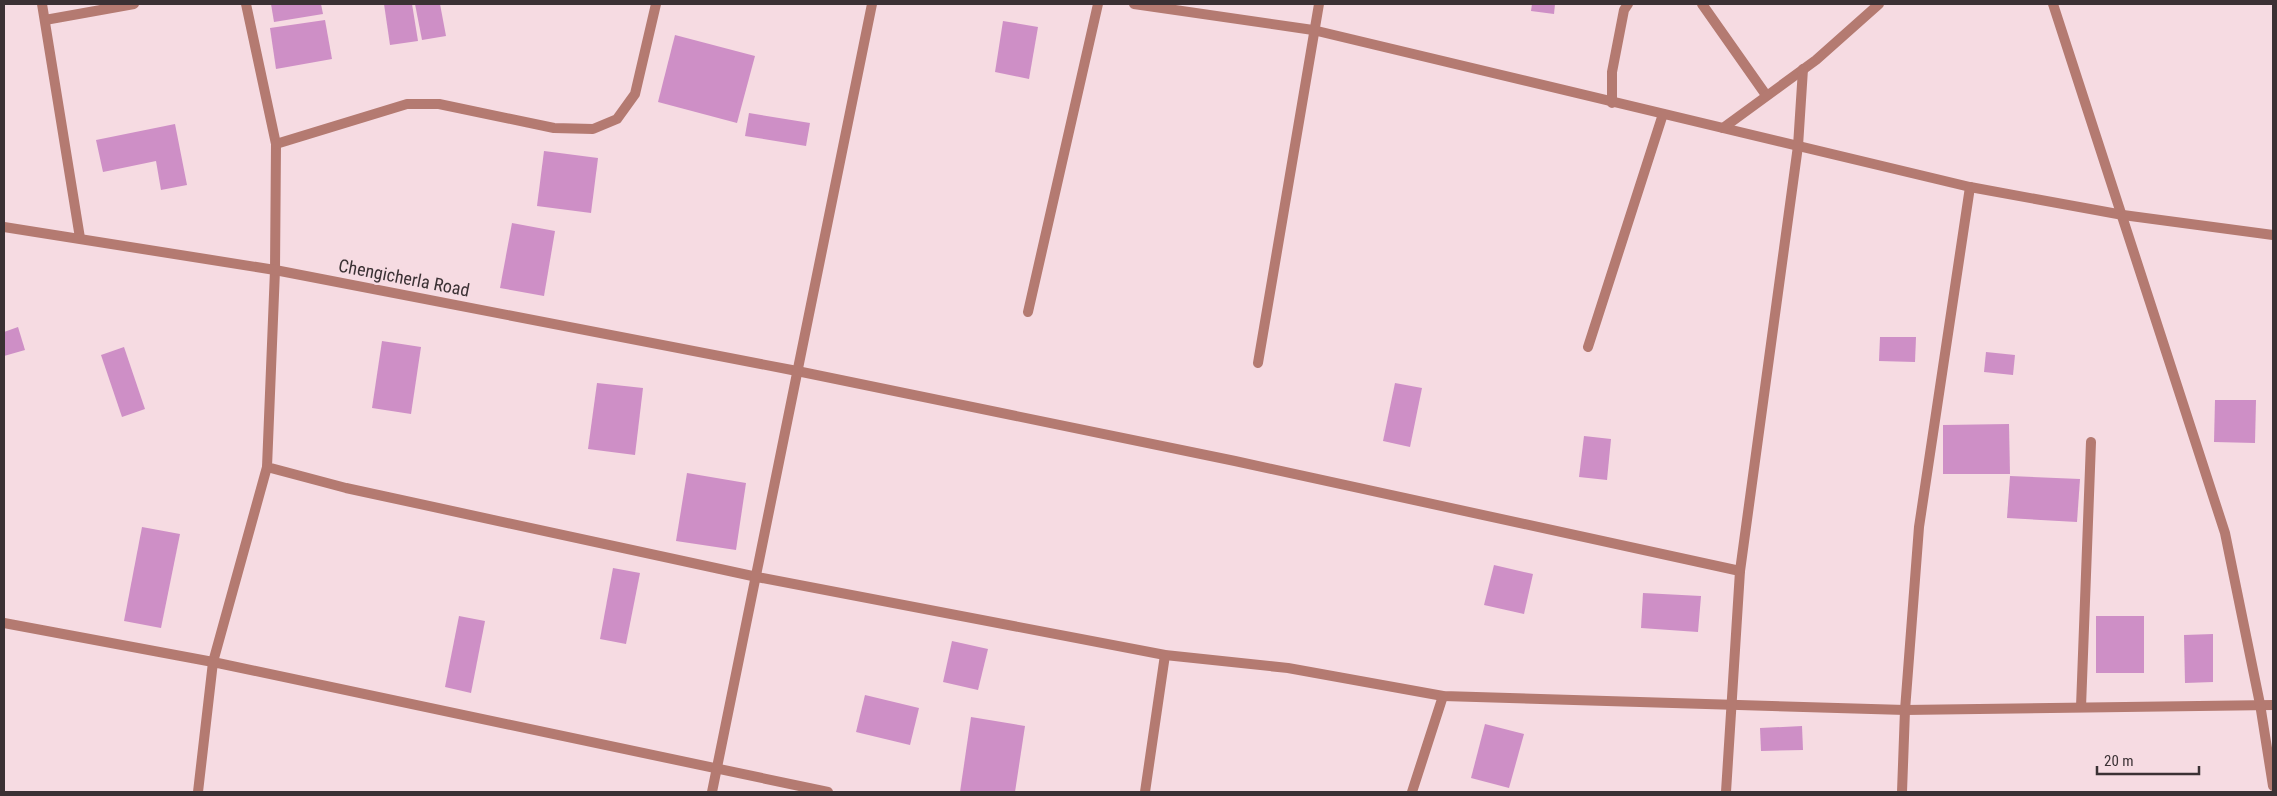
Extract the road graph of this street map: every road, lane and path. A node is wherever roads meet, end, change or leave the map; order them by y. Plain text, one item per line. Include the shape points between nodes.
1 (42, 4) edge
2 (134, 4) edge
3 (246, 4) edge
4 (656, 4) edge
5 (872, 4) edge
6 (1098, 4) edge
7 (1134, 4) edge
8 (1319, 4) edge
9 (1628, 4) edge
10 (1702, 4) edge
11 (1879, 4) edge
12 (2053, 4) edge
13 (45, 20) junction
14 (1313, 30) junction
15 (1802, 70) junction
16 (1766, 95) junction
17 (1612, 102) junction
18 (1663, 114) junction
19 (1723, 128) junction
20 (276, 144) junction
21 (1798, 146) junction
22 (1970, 187) junction
23 (2122, 215) junction
24 (4, 227) edge
25 (2273, 235) edge
26 (80, 238) junction
27 (275, 270) junction
28 (1028, 312) dead end
29 (1588, 347) dead end
30 (1258, 364) dead end
31 (797, 371) junction
32 (2091, 442) dead end
33 (267, 468) junction
34 (1740, 571) junction
35 (757, 577) junction
36 (4, 623) edge
37 (1165, 655) junction
38 (214, 662) junction
39 (1444, 696) junction
40 (2260, 704) junction
41 (1731, 705) junction
42 (2273, 705) edge
43 (2081, 707) junction
44 (1905, 710) junction
45 (717, 768) junction
46 (2273, 786) edge
47 (198, 792) edge
48 (712, 792) edge
49 (828, 792) edge
50 (1145, 792) edge
51 (1412, 792) edge
52 (1726, 792) edge
53 (1902, 792) edge

1 - 13 street
2 - 13 street
3 - 20 street
4 - 20 street via 635,94 617,119 593,129 554,128 439,104 407,104
5 - 31 street
6 - 28 street
7 - 14 street
8 - 14 street
9 - 17 street via 1624,10 1612,72
10 - 16 street
11 - 15 street
12 - 23 street
13 - 26 street
14 - 17 street
14 - 30 street
15 - 16 street
15 - 21 street
16 - 19 street
17 - 18 street
18 - 19 street
18 - 29 street
19 - 21 street
20 - 27 street
21 - 22 street
21 - 34 street
22 - 23 street
22 - 44 street via 1919,527
23 - 25 street
23 - 40 street via 2225,533
24 - 26 street, Chengicherla Road
26 - 27 street, Chengicherla Road
27 - 31 street, Chengicherla Road
27 - 33 street
31 - 34 street, Chengicherla Road via 1235,461
31 - 35 street
32 - 43 street
33 - 35 street
33 - 38 street
34 - 41 street
35 - 37 street
35 - 45 street
36 - 38 street
37 - 39 street via 1288,668
37 - 50 street
38 - 45 street
38 - 47 street
39 - 41 street
39 - 51 street
40 - 42 street
40 - 43 street
40 - 46 street
41 - 44 street
41 - 52 street
43 - 44 street
44 - 53 street
45 - 48 street
45 - 49 street

